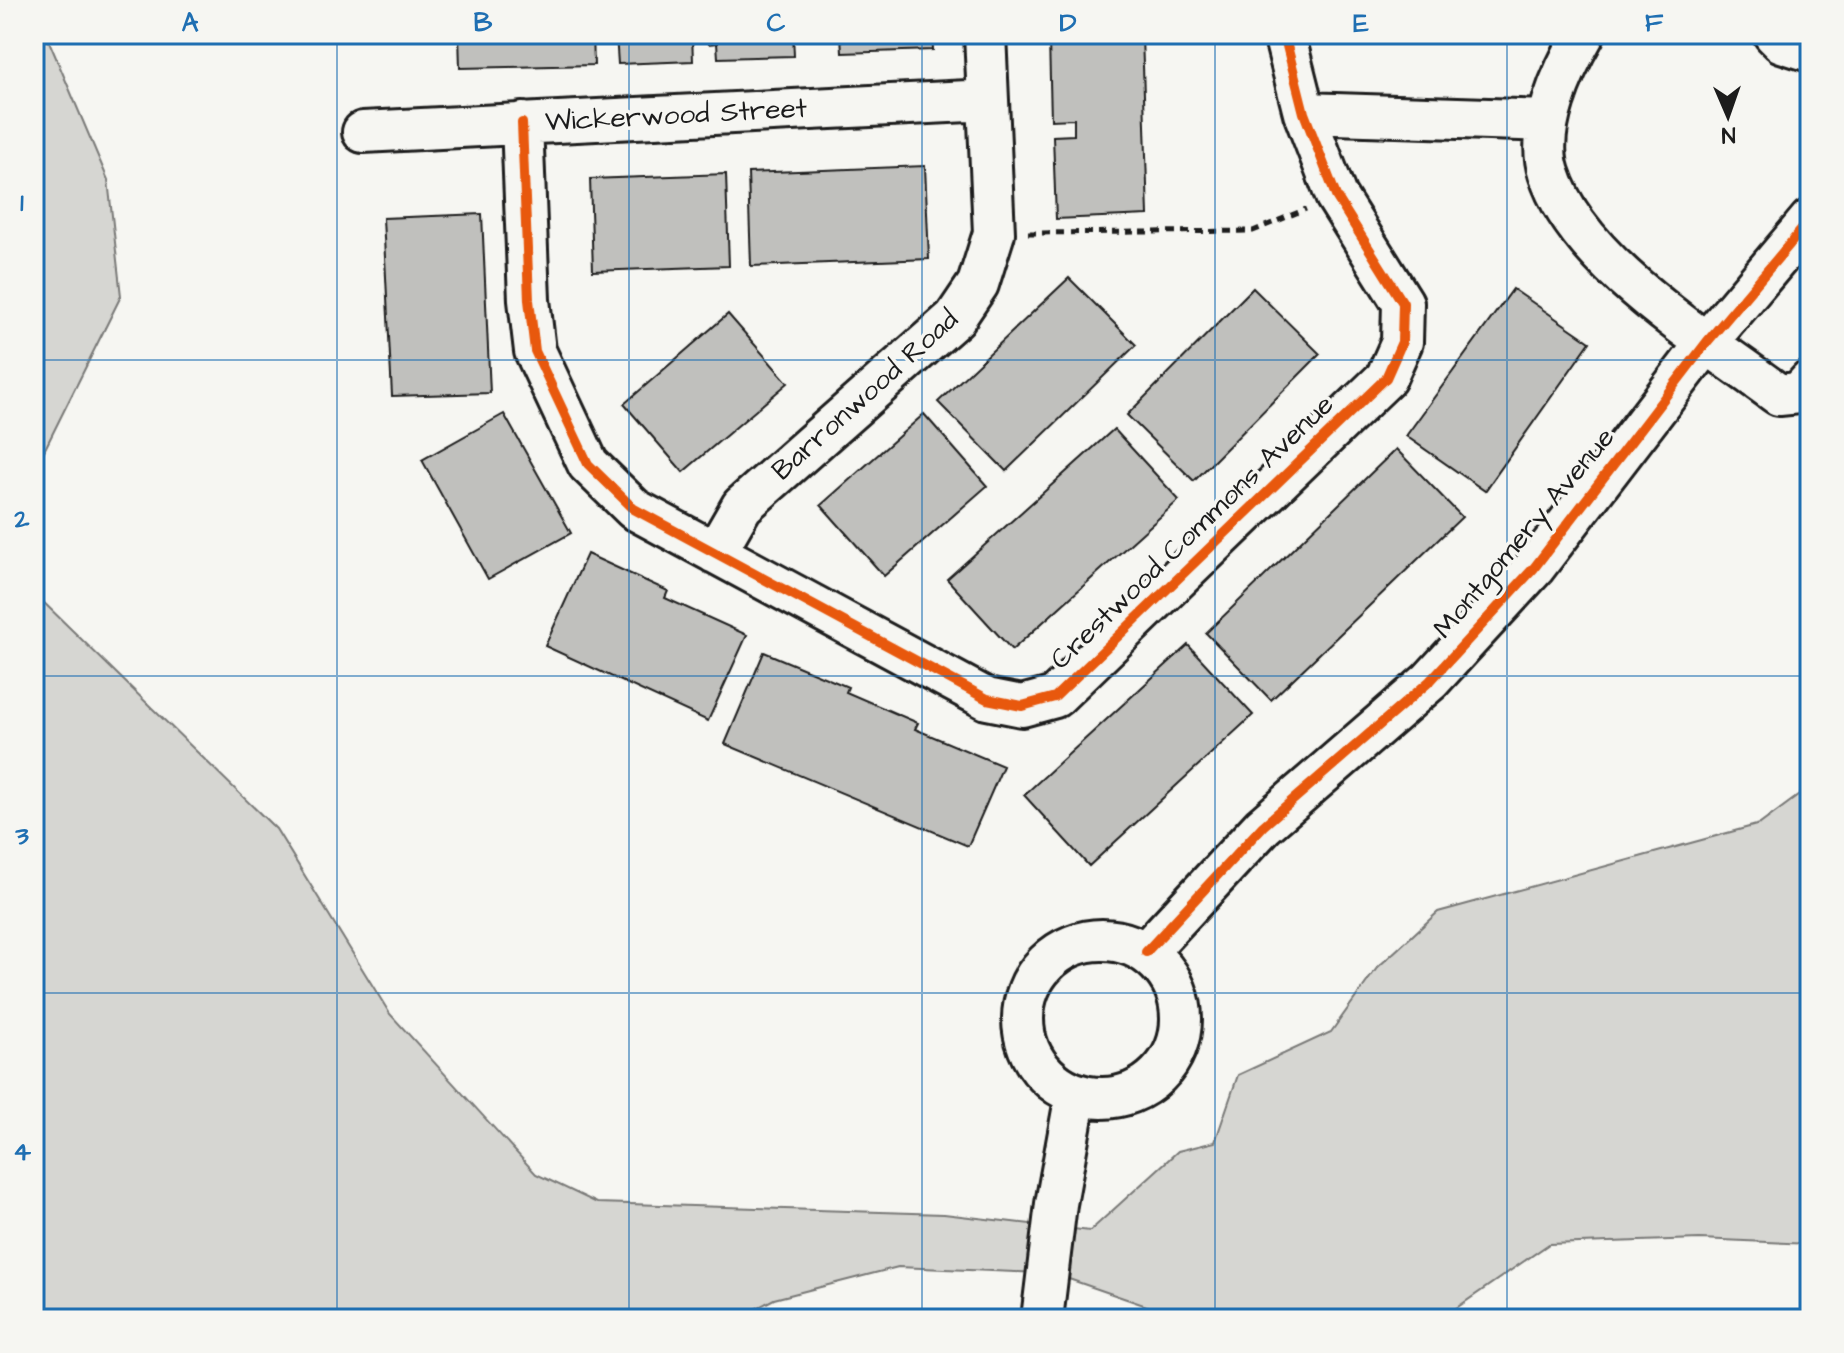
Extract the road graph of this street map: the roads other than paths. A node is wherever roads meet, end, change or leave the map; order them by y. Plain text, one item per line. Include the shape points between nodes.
1 (985, 34) edge
2 (1284, 34) edge
3 (1584, 34) edge
4 (1774, 34) edge
5 (1810, 51) edge
6 (988, 100) junction
7 (1304, 113) junction
8 (1548, 121) junction
9 (522, 123) junction
10 (363, 132) dead end
11 (1810, 220) edge
12 (1707, 342) junction
13 (1810, 381) edge
14 (715, 553) junction
15 (1146, 952) junction
16 (1076, 1094) junction
17 (1042, 1319) edge

1 - 6 street, Barronwood Road
2 - 7 street, Crestwood Commons Avenue
3 - 8 street via 1560,75
4 - 5 street
6 - 9 street, Wickerwood Street
6 - 14 street, Barronwood Road via 994,233 978,284 955,318 742,506
7 - 8 street
7 - 14 street, Crestwood Commons Avenue via 1336,196 1403,303 1402,342 1386,378 1055,697 1022,706 987,699
8 - 12 street via 1548,170 1565,209 1609,264
9 - 10 street, Wickerwood Street
9 - 14 street, Crestwood Commons Avenue via 535,351 588,464 634,509
11 - 12 street, Montgomery Avenue
12 - 13 street via 1779,395 1799,393
12 - 15 street, Montgomery Avenue via 1534,568 1430,681 1263,826
15 - 16 street via 1175,988 1182,1015 1179,1042 1166,1067 1131,1093 1103,1099
15 - 16 street via 1120,942 1092,940 1066,948 1033,979 1023,1005 1023,1032 1032,1058 1050,1080
16 - 17 street

